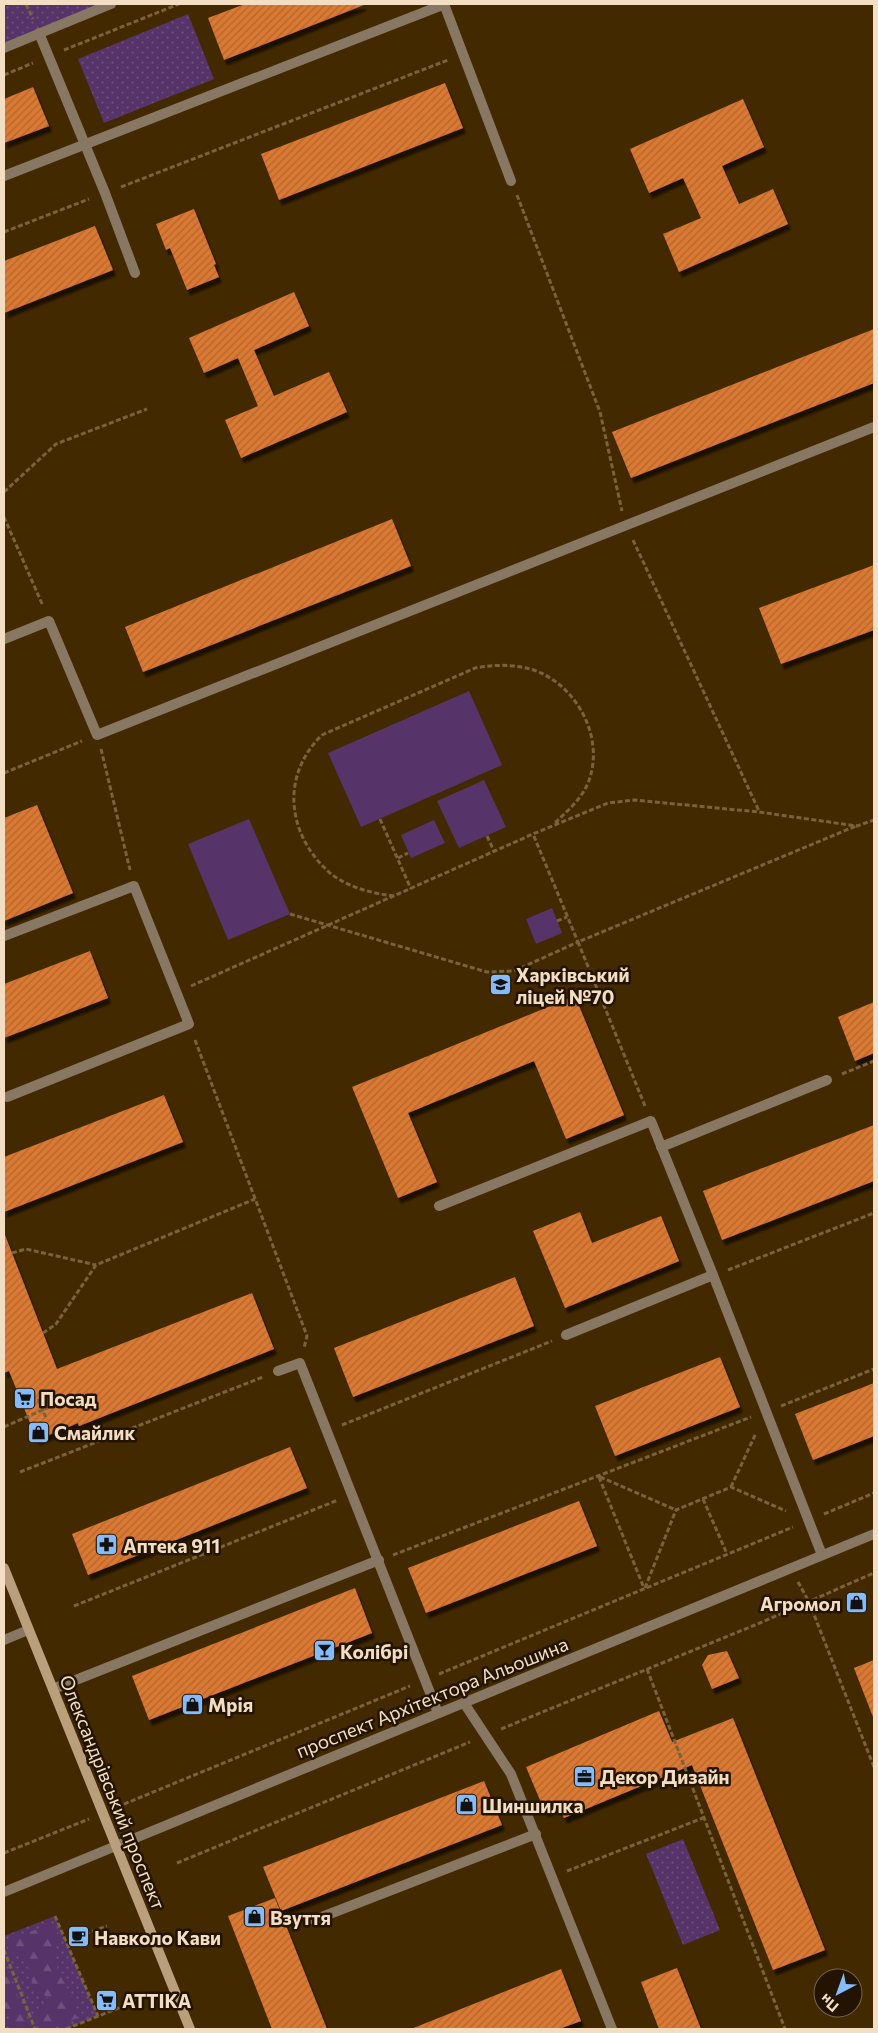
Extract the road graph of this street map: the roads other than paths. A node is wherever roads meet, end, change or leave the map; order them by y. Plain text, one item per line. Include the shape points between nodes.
1 (111, 4) edge
2 (444, 4) edge
3 (39, 33) junction
4 (4, 48) edge
5 (85, 144) junction
6 (4, 176) edge
7 (511, 181) road end
8 (135, 274) dead end
9 (874, 427) edge
10 (4, 638) edge
11 (4, 936) edge
12 (827, 1080) road end
13 (7, 1097) dead end
14 (661, 1147) junction
15 (439, 1206) dead end
16 (713, 1275) junction
17 (566, 1335) road end
18 (278, 1371) road end
19 (874, 1534) edge
20 (822, 1555) junction
21 (378, 1560) junction
22 (4, 1568) edge
23 (28, 1630) junction
24 (4, 1640) edge
25 (52, 1689) junction
26 (464, 1703) junction
27 (438, 1713) junction
28 (536, 1834) junction
29 (116, 1846) junction
30 (4, 1892) edge
31 (314, 1920) dead end
32 (190, 2029) edge
33 (612, 2029) edge

1 - 3 street
2 - 5 street
2 - 7 street
3 - 4 street
3 - 5 street
5 - 6 street
5 - 8 street
9 - 10 street via 97,735 49,621
11 - 13 street via 134,886 189,1024
12 - 14 street
14 - 15 street via 651,1121
14 - 16 street
16 - 17 street
16 - 20 street
18 - 21 street via 300,1363
19 - 20 street, проспект Архітектора Альошина
20 - 26 street, проспект Архітектора Альошина
21 - 25 street
21 - 27 street
22 - 23 main road, Олександрівський проспект
23 - 24 street
23 - 25 main road, Олександрівський проспект
25 - 29 main road, Олександрівський проспект
26 - 27 street, проспект Архітектора Альошина
26 - 28 street via 511,1774
27 - 29 street, проспект Архітектора Альошина
28 - 31 street
28 - 33 street
29 - 30 street, проспект Архітектора Альошина
29 - 32 main road, Олександрівський проспект

